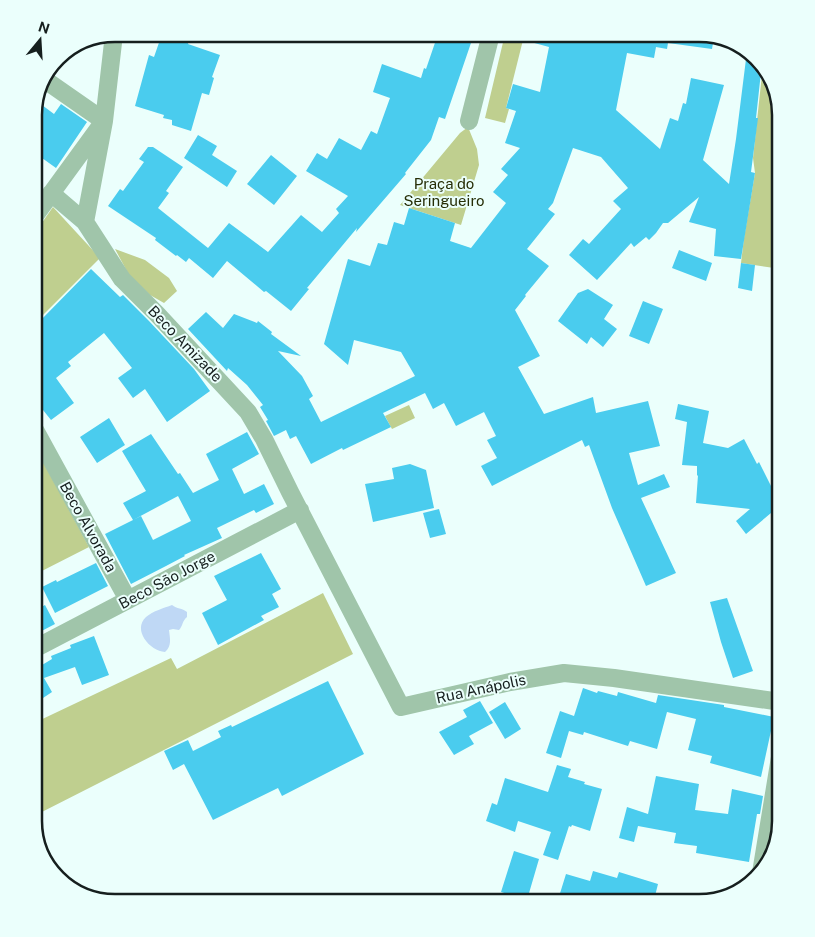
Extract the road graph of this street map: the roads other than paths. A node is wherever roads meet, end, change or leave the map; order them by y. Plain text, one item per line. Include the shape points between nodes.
1 (113, 42) edge
2 (488, 43) edge
3 (50, 84) edge
4 (104, 121) junction
5 (470, 121) dead end
6 (51, 193) junction
7 (43, 204) edge
8 (85, 222) junction
9 (43, 444) edge
10 (300, 510) junction
11 (128, 600) junction
12 (42, 645) edge
13 (772, 701) edge
14 (772, 806) edge
15 (764, 856) edge

1 - 4 street
2 - 5 street
3 - 4 street
4 - 6 street
4 - 8 street
6 - 7 street
6 - 8 street, Beco Amizade
8 - 10 street, Beco Amizade via 122,279 248,412
9 - 11 street, Beco Alvorada
10 - 11 street, Beco São Jorge
10 - 13 street, Rua Anápolis via 401,707 564,673
11 - 12 street, Beco São Jorge
14 - 15 street

